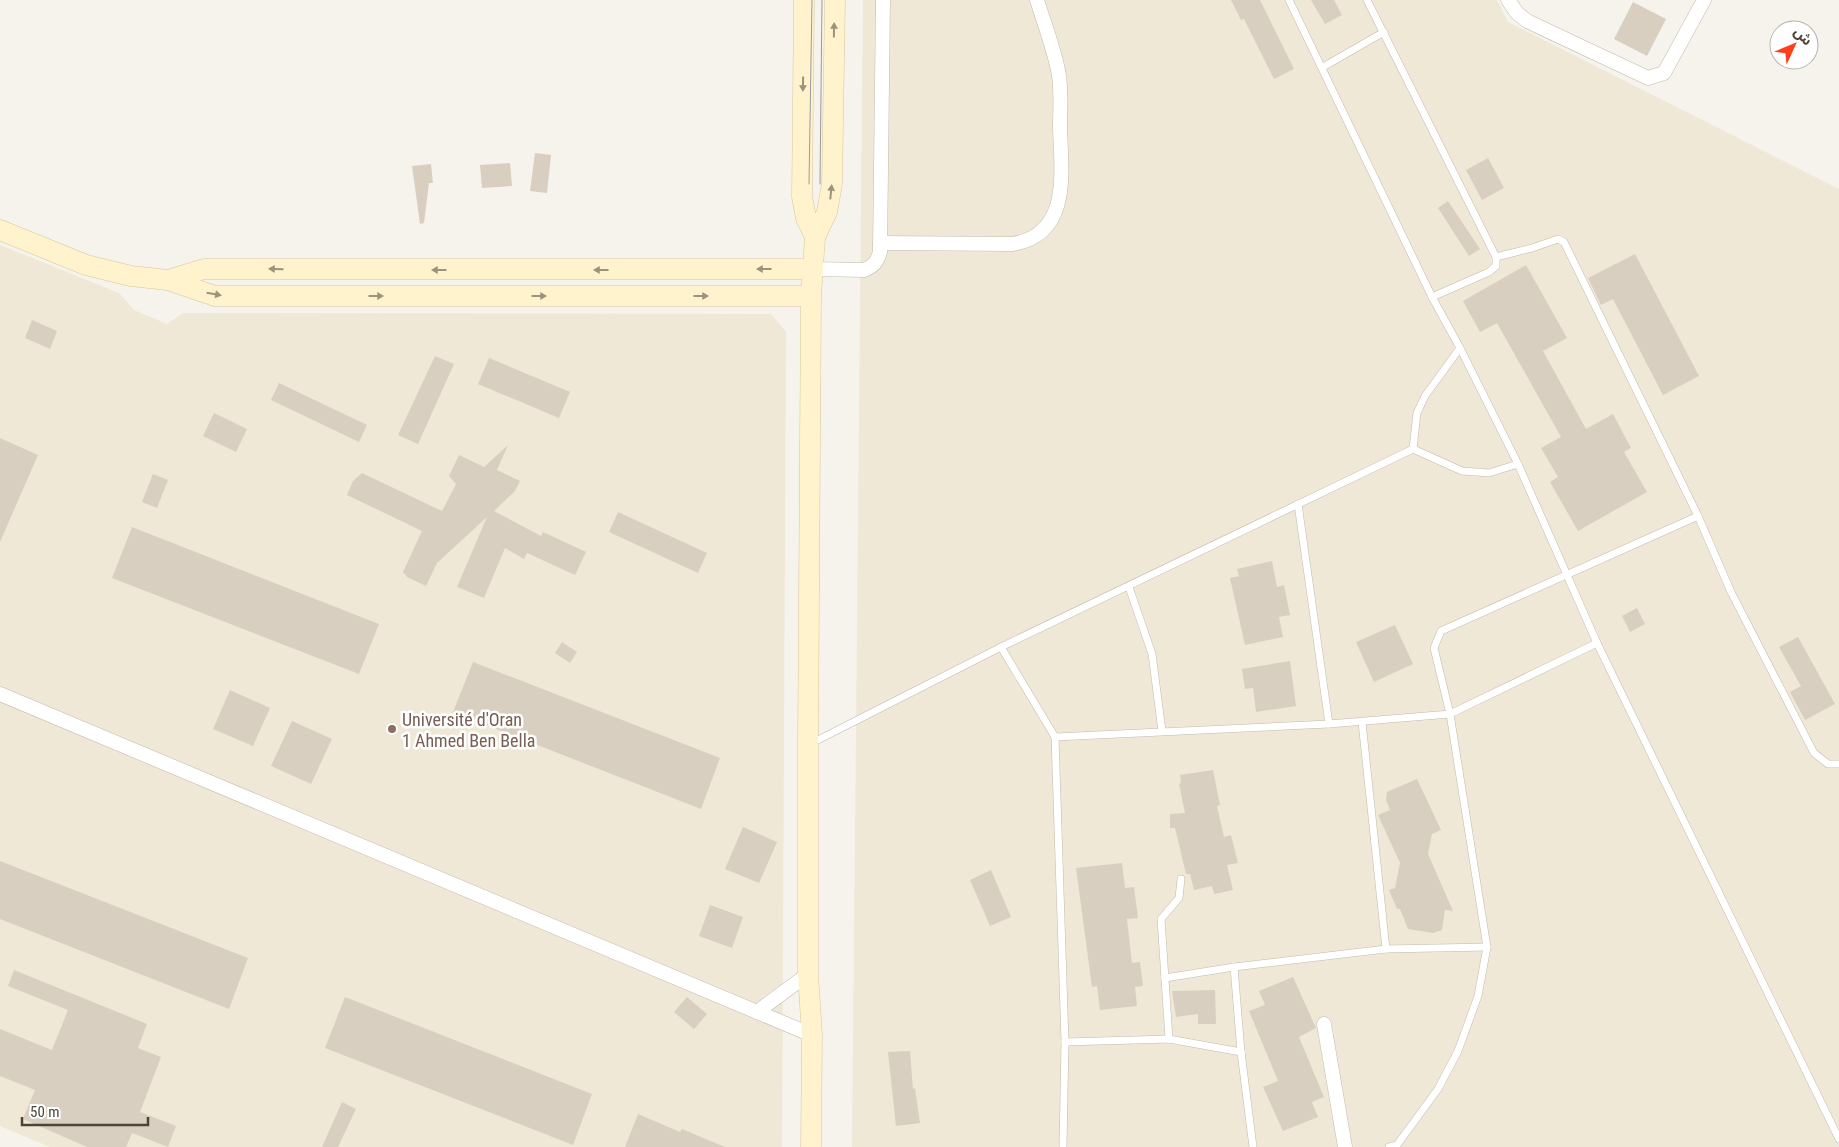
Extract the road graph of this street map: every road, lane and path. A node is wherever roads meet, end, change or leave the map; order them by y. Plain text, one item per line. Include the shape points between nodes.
1 (804, 0) edge
2 (835, 0) edge
3 (883, 0) edge
4 (1037, 0) edge
5 (1290, 0) edge
6 (1366, 0) edge
7 (1508, 0) edge
8 (1704, 0) edge
9 (1384, 32) junction
10 (1323, 67) junction
11 (0, 230) edge
12 (814, 238) junction
13 (880, 243) junction
14 (1496, 257) junction
15 (812, 269) junction
16 (168, 280) junction
17 (812, 296) junction
18 (1432, 297) junction
19 (1460, 348) junction
20 (1413, 448) junction
21 (1518, 464) junction
22 (1298, 504) junction
23 (1698, 516) junction
24 (1567, 574) junction
25 (1129, 587) junction
26 (1597, 642) junction
27 (1001, 647) junction
28 (0, 694) edge
29 (1450, 714) junction
30 (1362, 722) junction
31 (1329, 724) junction
32 (1162, 731) junction
33 (1055, 737) junction
34 (808, 745) junction
35 (1839, 764) edge
36 (1181, 879) dead end
37 (1487, 947) junction
38 (1386, 949) junction
39 (1234, 966) junction
40 (808, 974) junction
41 (1165, 978) junction
42 (757, 1012) junction
43 (1324, 1024) dead end
44 (812, 1035) junction
45 (1169, 1038) junction
46 (1065, 1042) junction
47 (1241, 1052) junction
48 (1839, 1140) edge
49 (812, 1147) edge
50 (1063, 1147) edge
51 (1253, 1147) edge
52 (1345, 1147) edge
53 (1389, 1147) edge

1 -> 12 street via 802,192 806,218
12 -> 2 street via 828,212 832,191
3 - 13 street
4 - 13 street via 1059,72 1061,195 1052,217 1035,236 1012,244
5 - 10 lane
6 - 9 lane
7 - 8 street via 1527,21 1648,78 1664,73
9 - 10 lane
9 - 14 lane
10 - 18 lane
11 - 16 street via 86,265 131,276
12 - 15 street
13 - 15 street via 878,261 872,267 864,270
14 - 18 lane via 1496,266 1489,272
14 - 23 lane via 1558,239 1564,242
15 -> 16 street via 204,269
15 - 17 street
16 -> 17 street via 215,296
17 - 34 street
18 - 19 lane
19 - 20 lane via 1425,396 1417,413
19 - 21 lane
20 - 21 lane via 1462,471 1489,473
20 - 22 lane
21 - 24 lane
22 - 25 lane
22 - 31 lane
23 - 24 lane
23 - 35 lane via 1731,592 1814,753 1828,764
24 - 26 lane
24 - 29 lane via 1441,631 1434,648
25 - 27 lane
25 - 32 lane via 1152,654
26 - 29 lane
26 - 48 lane
27 - 33 lane
27 - 34 lane
28 - 42 street
29 - 30 lane
29 - 37 lane
30 - 31 lane
30 - 38 lane
31 - 32 lane
32 - 33 lane
33 - 46 lane
34 - 40 street
36 - 41 lane via 1179,898 1161,919
37 - 38 lane
37 - 53 lane via 1478,996 1458,1051 1438,1089 1397,1145
38 - 39 lane
39 - 41 lane
39 - 47 lane
40 - 42 street
40 - 44 street
41 - 45 lane
42 - 44 street
43 - 52 street
44 - 49 street
45 - 46 lane
45 - 47 lane
46 - 50 lane
47 - 51 lane

